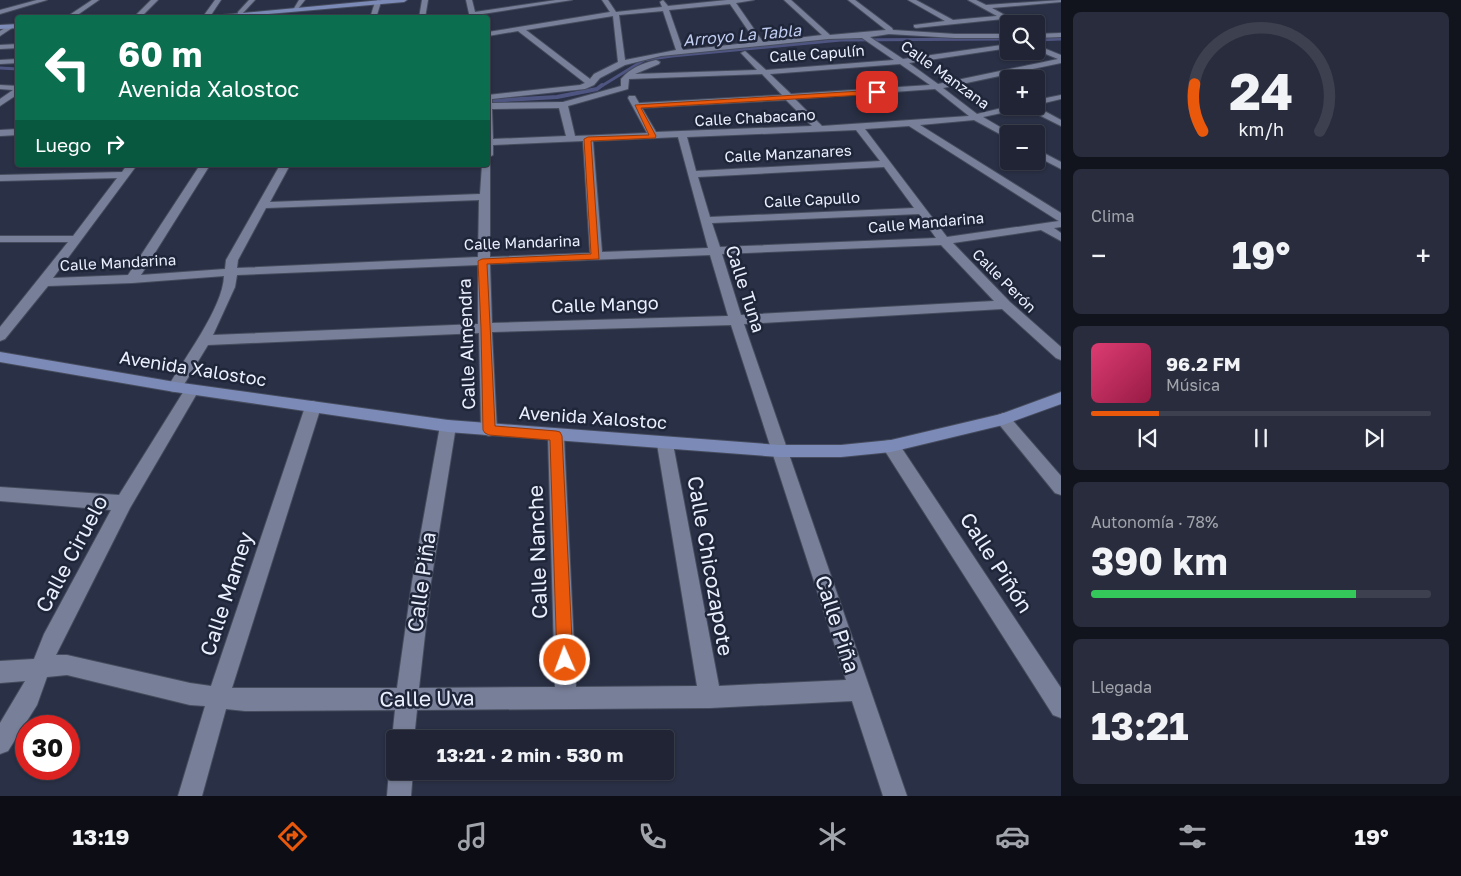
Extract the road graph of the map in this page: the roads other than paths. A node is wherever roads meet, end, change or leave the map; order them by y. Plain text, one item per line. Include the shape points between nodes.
1 (44, 0) edge
2 (96, 0) edge
3 (155, 0) edge
4 (218, 0) edge
5 (252, 0) edge
6 (302, 0) edge
7 (404, 0) edge
8 (425, 0) edge
9 (468, 0) edge
10 (569, 0) edge
11 (605, 0) edge
12 (662, 0) edge
13 (751, 0) edge
14 (787, 0) edge
15 (851, 0) edge
16 (911, 0) edge
17 (971, 0) edge
18 (1060, 0) edge
19 (731, 1) edge
20 (1041, 1) edge
21 (353, 2) edge
22 (378, 2) junction
23 (0, 4) edge
24 (28, 4) junction
25 (986, 7) junction
26 (295, 9) junction
27 (667, 9) junction
28 (0, 12) edge
29 (240, 13) junction
30 (615, 14) junction
31 (73, 15) edge
32 (139, 15) edge
33 (207, 15) edge
34 (222, 15) edge
35 (374, 15) edge
36 (422, 15) edge
37 (472, 15) edge
38 (478, 15) edge
39 (1001, 15) edge
40 (1000, 18) edge
41 (952, 23) junction
42 (0, 26) edge
43 (15, 26) edge
44 (520, 29) junction
45 (889, 30) junction
46 (0, 34) edge
47 (490, 34) edge
48 (982, 35) junction
49 (1045, 35) edge
50 (1061, 35) edge
51 (1000, 36) edge
52 (828, 37) junction
53 (868, 38) junction
54 (761, 44) junction
55 (15, 46) edge
56 (0, 47) edge
57 (1000, 47) edge
58 (1045, 51) edge
59 (680, 52) junction
60 (745, 53) junction
61 (1061, 59) edge
62 (0, 62) edge
63 (15, 62) edge
64 (901, 62) junction
65 (622, 63) junction
66 (766, 72) junction
67 (627, 77) junction
68 (591, 83) junction
69 (625, 87) junction
70 (938, 87) junction
71 (0, 88) edge
72 (15, 89) edge
73 (15, 91) edge
74 (1061, 97) edge
75 (490, 98) edge
76 (791, 98) junction
77 (1045, 101) edge
78 (0, 103) edge
79 (490, 105) edge
80 (563, 105) junction
81 (637, 106) junction
82 (1000, 111) edge
83 (1045, 115) edge
84 (976, 117) junction
85 (1061, 123) edge
86 (912, 124) junction
87 (859, 127) junction
88 (820, 129) junction
89 (1000, 131) edge
90 (15, 132) edge
91 (0, 133) edge
92 (653, 136) junction
93 (682, 136) junction
94 (571, 139) junction
95 (588, 139) junction
96 (490, 142) edge
97 (1045, 157) edge
98 (886, 164) junction
99 (1061, 166) edge
100 (130, 167) edge
101 (205, 167) edge
102 (284, 167) edge
103 (487, 167) edge
104 (692, 174) junction
105 (124, 175) junction
106 (0, 178) edge
107 (484, 196) junction
108 (264, 205) junction
109 (921, 211) junction
110 (1061, 218) edge
111 (706, 220) junction
112 (1061, 224) edge
113 (1044, 227) junction
114 (1061, 238) edge
115 (0, 239) edge
116 (76, 239) junction
117 (944, 241) junction
118 (715, 252) junction
119 (596, 257) junction
120 (482, 261) junction
121 (229, 273) junction
122 (132, 279) junction
123 (44, 282) junction
124 (1005, 305) junction
125 (736, 320) junction
126 (486, 328) junction
127 (0, 336) edge
128 (205, 340) junction
129 (1061, 355) edge
130 (0, 357) edge
131 (184, 389) junction
132 (1061, 398) edge
133 (312, 407) junction
134 (1003, 419) junction
135 (448, 426) junction
136 (489, 430) junction
137 (556, 436) junction
138 (665, 444) junction
139 (891, 446) junction
140 (779, 452) junction
141 (1061, 488) edge
142 (0, 494) edge
143 (124, 503) junction
144 (42, 667) junction
145 (0, 672) edge
146 (859, 690) junction
147 (566, 697) junction
148 (710, 697) junction
149 (218, 698) junction
150 (406, 700) junction
151 (1061, 707) edge
152 (404, 730) edge
153 (0, 743) edge
154 (400, 780) edge
155 (190, 796) edge
156 (399, 796) edge
157 (895, 796) edge

1 - 24 street
2 - 31 street
3 - 32 street
4 - 33 street
5 - 29 street
6 - 26 street
7 - 22 street
8 - 36 street
9 - 37 street
10 - 38 street
11 - 30 street
12 - 27 street
13 - 19 street
14 - 52 street
15 - 45 street, Calle Manzana
16 - 41 street
17 - 25 street
18 - 20 street
19 - 27 street
19 - 54 street
20 - 25 street
21 - 22 street
21 - 26 street
22 - 35 street
23 - 24 street
24 - 28 street
25 - 39 street
26 - 29 street
27 - 30 street
27 - 59 street
29 - 34 street
30 - 44 street
30 - 65 street
40 - 41 street
41 - 45 street
41 - 48 street
42 - 43 street
43 - 46 street
44 - 47 street
44 - 68 street
45 - 48 street
45 - 53 street
48 - 51 street
49 - 50 street
52 - 53 street
52 - 54 street
53 - 60 street
53 - 64 street, Calle Manzana
54 - 59 street
55 - 56 street
57 - 64 street, Calle Capulín
58 - 61 street
59 - 65 street
60 - 66 street
60 - 67 street via 660,61
61 - 70 street
62 - 63 street
64 - 66 street, Calle Capulín
64 - 70 street, Calle Manzana
65 - 68 street via 597,76
66 - 67 street, Calle Capulín
66 - 76 street
67 - 69 street
68 - 75 street
69 - 80 street
69 - 81 street
70 - 76 street
70 - 84 street, Calle Manzana
71 - 72 street
73 - 78 street
74 - 77 street
76 - 81 street
76 - 88 street
79 - 80 street
80 - 94 street
81 - 92 street
82 - 84 street, Calle Chabacano
83 - 85 street
84 - 86 street, Calle Chabacano
84 - 89 street, Calle Manzana
86 - 87 street, Calle Chabacano
86 - 110 street
87 - 88 street, Calle Chabacano
87 - 98 street, Calle Perón
88 - 93 street, Calle Chabacano
90 - 91 street
92 - 93 street, Calle Chabacano
92 - 95 street, Calle Chabacano
93 - 104 street, Calle Tuna
94 - 95 street, Calle Chabacano
94 - 96 street, Calle Chabacano
95 - 119 street
97 - 99 street
98 - 104 street, Calle Manzanares
98 - 109 street, Calle Perón
100 - 105 street
101 - 122 street
102 - 108 street, Calle Ciruelo
103 - 107 street, Calle Almendra
104 - 111 street, Calle Tuna
105 - 106 street
105 - 116 street
107 - 108 street
107 - 120 street, Calle Almendra
108 - 121 street, Calle Ciruelo via 232,260
109 - 111 street, Calle Capullo
109 - 117 street, Calle Perón
111 - 118 street, Calle Tuna
112 - 113 street, Calle Mandarina
113 - 114 street
113 - 117 street, Calle Mandarina
115 - 116 street, Calle Mandarina
116 - 123 street
117 - 118 street, Calle Mandarina
117 - 124 street, Calle Perón
118 - 119 street, Calle Mandarina
118 - 125 street, Calle Tuna
119 - 120 street, Calle Mandarina
120 - 121 street, Calle Mandarina
120 - 126 street, Calle Almendra
121 - 122 street, Calle Mandarina
121 - 128 street, Calle Ciruelo via 230,284
122 - 123 street, Calle Mandarina
123 - 127 street
124 - 125 street, Calle Mango
124 - 129 street, Calle Perón
125 - 126 street, Calle Mango
125 - 140 street, Calle Tuna
126 - 128 street, Calle Mango
126 - 136 street, Calle Almendra
128 - 131 street, Calle Ciruelo
130 - 131 street, Avenida Xalostoc
131 - 133 street, Avenida Xalostoc
131 - 143 street, Calle Ciruelo
132 - 134 street, Avenida Xalostoc
133 - 135 street, Avenida Xalostoc
133 - 149 street, Calle Mamey
134 - 139 street, Avenida Xalostoc
134 - 141 street
135 - 136 street, Avenida Xalostoc
135 - 150 street, Calle Piña via 426,548
136 - 137 street, Avenida Xalostoc
137 - 138 street, Avenida Xalostoc
137 - 147 street, Calle Nanche
138 - 140 street, Avenida Xalostoc
138 - 148 street, Calle Chicozapote
139 - 140 street, Avenida Xalostoc
139 - 151 street, Calle Piñón
140 - 146 street, Calle Piña
142 - 143 street
143 - 144 street, Calle Ciruelo via 51,640
144 - 145 street, Calle Uva
144 - 149 street, Calle Uva via 67,665
144 - 153 street, Calle Ciruelo via 29,697
146 - 148 street, Calle Uva
146 - 157 street, Calle Piña
147 - 148 street, Calle Uva
147 - 150 street, Calle Uva
149 - 150 street, Calle Uva
149 - 155 street, Calle Mamey
150 - 152 street, Calle Piña
154 - 156 street

